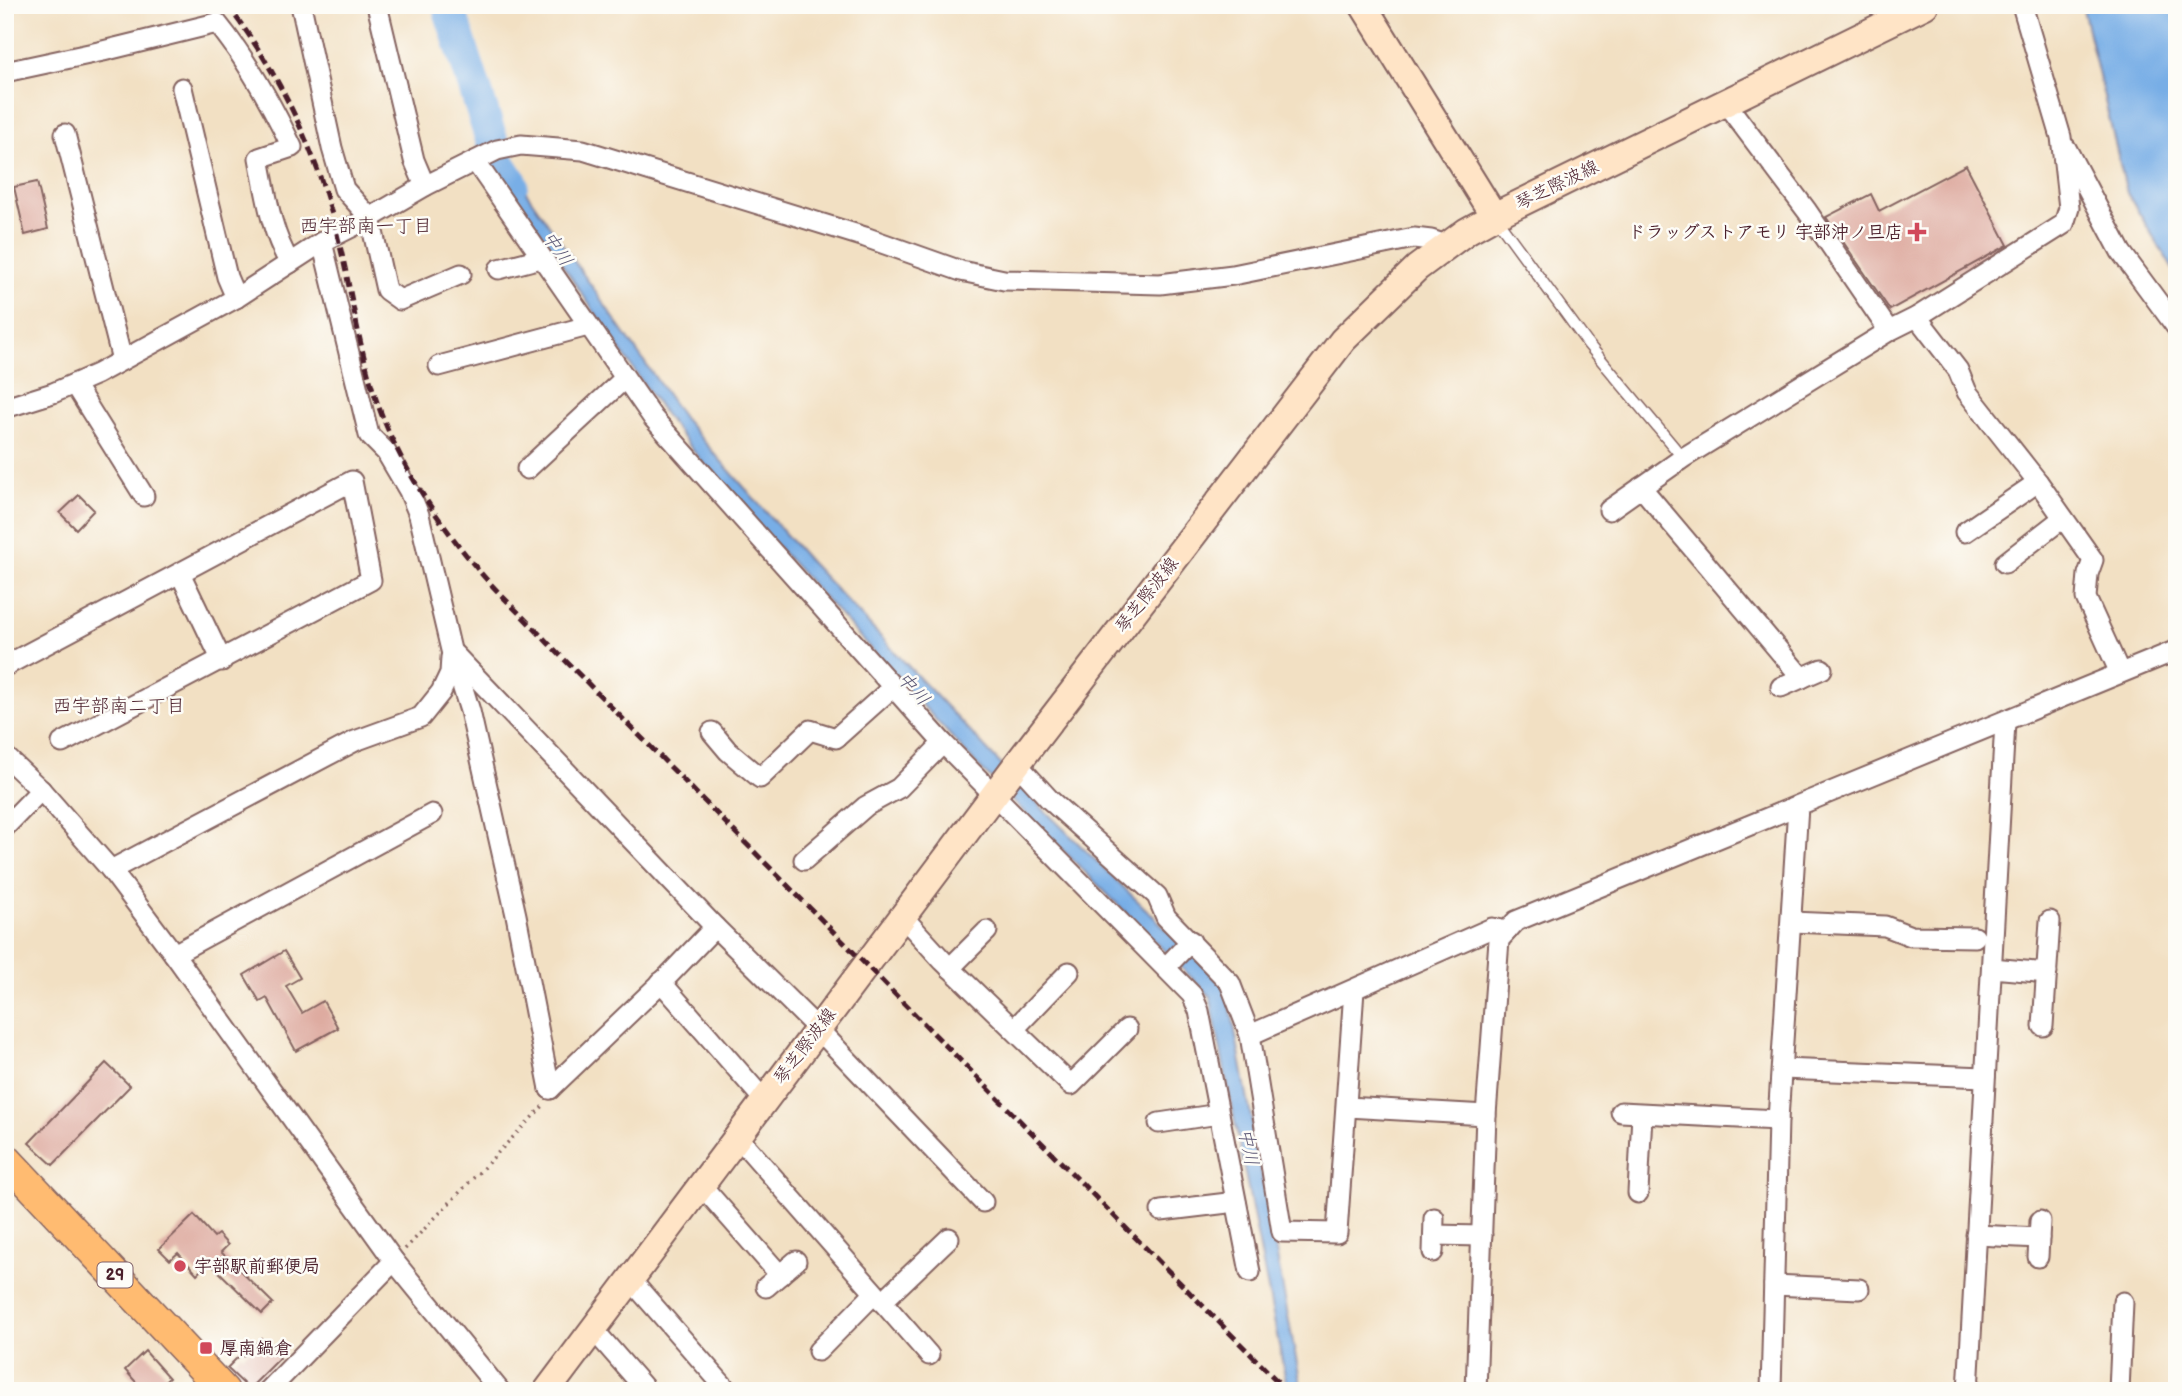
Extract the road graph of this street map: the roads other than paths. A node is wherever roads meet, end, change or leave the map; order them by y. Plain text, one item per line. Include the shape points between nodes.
1 (301, 5) edge
2 (377, 5) edge
3 (1363, 5) edge
4 (1925, 5) edge
5 (2022, 5) edge
6 (5, 72) edge
7 (181, 88) dead end
8 (1725, 102) junction
9 (65, 134) dead end
10 (2061, 138) junction
11 (475, 161) junction
12 (425, 186) junction
13 (1494, 216) junction
14 (370, 218) junction
15 (322, 242) junction
16 (1446, 245) junction
17 (541, 258) junction
18 (290, 263) junction
19 (499, 269) dead end
20 (461, 274) dead end
21 (236, 298) junction
22 (1917, 317) junction
23 (588, 326) junction
24 (2177, 328) edge
25 (1889, 331) junction
26 (122, 360) junction
27 (439, 366) dead end
28 (625, 378) junction
29 (74, 384) junction
30 (5, 408) edge
31 (1683, 458) junction
32 (527, 469) dead end
33 (2038, 482) junction
34 (1641, 487) junction
35 (144, 496) dead end
36 (1609, 510) dead end
37 (2063, 517) junction
38 (1965, 532) dead end
39 (2005, 563) dead end
40 (180, 573) junction
41 (451, 650) junction
42 (2177, 650) edge
43 (222, 661) junction
44 (5, 666) edge
45 (1822, 669) dead end
46 (2120, 673) junction
47 (1802, 678) junction
48 (893, 687) junction
49 (1781, 687) dead end
50 (2005, 722) junction
51 (712, 732) dead end
52 (62, 743) dead end
53 (943, 743) junction
54 (5, 756) edge
55 (1016, 766) junction
56 (41, 790) junction
57 (996, 792) junction
58 (1798, 806) junction
59 (432, 814) dead end
60 (5, 827) edge
61 (804, 860) dead end
62 (111, 870) junction
63 (903, 916) junction
64 (2050, 921) dead end
65 (1792, 922) junction
66 (715, 927) junction
67 (987, 931) dead end
68 (1507, 931) junction
69 (1975, 937) dead end
70 (1189, 943) junction
71 (174, 954) junction
72 (1168, 964) junction
73 (950, 968) junction
74 (1992, 968) junction
75 (1069, 972) dead end
76 (2046, 973) junction
77 (662, 982) junction
78 (1354, 990) junction
79 (2043, 1026) dead end
80 (818, 1029) junction
81 (1014, 1029) junction
82 (1127, 1029) dead end
83 (1250, 1035) junction
84 (1782, 1069) junction
85 (1985, 1077) junction
86 (764, 1100) junction
87 (1347, 1107) junction
88 (1621, 1112) dead end
89 (1219, 1114) junction
90 (1642, 1114) junction
91 (1486, 1115) junction
92 (1778, 1120) junction
93 (1159, 1124) dead end
94 (737, 1136) junction
95 (5, 1158) edge
96 (701, 1185) junction
97 (1638, 1193) dead end
98 (983, 1202) dead end
99 (1236, 1202) junction
100 (1161, 1211) dead end
101 (1434, 1235) dead end
102 (1976, 1235) junction
103 (1482, 1236) junction
104 (949, 1238) dead end
105 (2039, 1239) dead end
106 (394, 1261) junction
107 (796, 1261) dead end
108 (1250, 1272) dead end
109 (630, 1279) junction
110 (1773, 1285) junction
111 (1859, 1289) dead end
112 (878, 1298) junction
113 (2123, 1302) dead end
114 (593, 1329) junction
115 (818, 1351) dead end
116 (929, 1354) dead end
117 (224, 1391) edge
118 (268, 1391) edge
119 (500, 1391) edge
120 (547, 1391) edge
121 (647, 1391) edge
122 (728, 1391) edge
123 (1476, 1391) edge
124 (1770, 1391) edge
125 (1968, 1391) edge
126 (2119, 1391) edge

1 - 14 street via 344,189
2 - 12 street via 414,160
3 - 13 main road
4 - 8 main road, 琴芝際波線
5 - 10 street
6 - 18 street via 217,23 242,54 292,147 259,158 281,249
7 - 21 street
8 - 13 main road, 琴芝際波線
8 - 25 street
9 - 26 street
10 - 22 street via 2069,208 2064,224
10 - 24 street via 2122,252
11 - 12 street
11 - 16 street via 521,145 583,149 961,271 1004,280 1160,284 1233,275 1414,237
11 - 17 street
12 - 14 street
13 - 16 main road, 琴芝際波線
13 - 31 lane via 1588,344
14 - 15 street
14 - 20 street via 386,290 400,300
15 - 18 street
15 - 41 street via 369,435 386,452 419,515
16 - 55 main road, 琴芝際波線 via 1343,340
17 - 19 street
17 - 23 street
18 - 21 street
21 - 26 street
22 - 25 street
22 - 33 street via 1958,370 1967,392
23 - 27 street
23 - 28 street
25 - 31 street
26 - 29 street
28 - 32 street
28 - 48 street via 678,447
29 - 30 street
29 - 35 street
31 - 34 street
33 - 37 street
33 - 38 street
34 - 36 street
34 - 47 street
37 - 39 street
37 - 46 street via 2093,559 2086,598
40 - 43 street
40 - 43 street via 352,481 371,580
40 - 44 street
41 - 62 street via 450,673 421,717 355,741
41 - 66 street
41 - 77 street via 470,711 507,874 550,1089
42 - 46 street
43 - 52 street
45 - 47 street
46 - 50 street
47 - 49 street
48 - 51 street via 836,738 810,730 760,778
48 - 53 street
50 - 58 street
50 - 74 street
53 - 57 street
53 - 61 street via 899,788 866,806
54 - 56 street
55 - 57 main road, 琴芝際波線
55 - 70 street via 1157,896 1166,916
56 - 60 street
56 - 62 street
57 - 63 main road, 琴芝際波線
57 - 72 street
58 - 65 street
58 - 68 street via 1516,921
59 - 71 street
62 - 71 street
63 - 73 street
63 - 80 main road, 琴芝際波線
64 - 76 street
65 - 69 street via 1885,926 1912,936
65 - 84 street
66 - 77 street
66 - 80 street
67 - 73 street
68 - 78 street via 1492,928
68 - 91 street via 1499,940
70 - 72 street
70 - 83 street via 1230,983
71 - 106 street
72 - 89 street via 1199,1011
73 - 81 street
74 - 76 street
74 - 85 street
75 - 81 street
76 - 79 street
77 - 86 street
78 - 83 street
78 - 87 street
80 - 86 main road, 琴芝際波線
80 - 98 street
81 - 82 street via 1071,1085
83 - 87 street via 1282,1232 1337,1233
84 - 85 street
84 - 92 street
85 - 102 street
86 - 94 main road, 琴芝際波線
87 - 91 street
88 - 90 street
89 - 93 street
89 - 99 street
90 - 92 street
90 - 97 street
91 - 103 street
92 - 110 street
94 - 96 main road, 琴芝際波線
94 - 112 street
95 - 117 main road, 29
96 - 107 street via 773,1281
96 - 109 main road, 琴芝際波線
99 - 100 street
99 - 108 street
101 - 103 street
102 - 105 street
102 - 125 street
103 - 123 street
104 - 112 street
106 - 118 street
106 - 119 street
109 - 114 main road, 琴芝際波線
109 - 122 street
110 - 111 street
110 - 124 street
112 - 115 street
112 - 116 street
113 - 126 street
114 - 120 main road, 琴芝際波線
114 - 121 street

